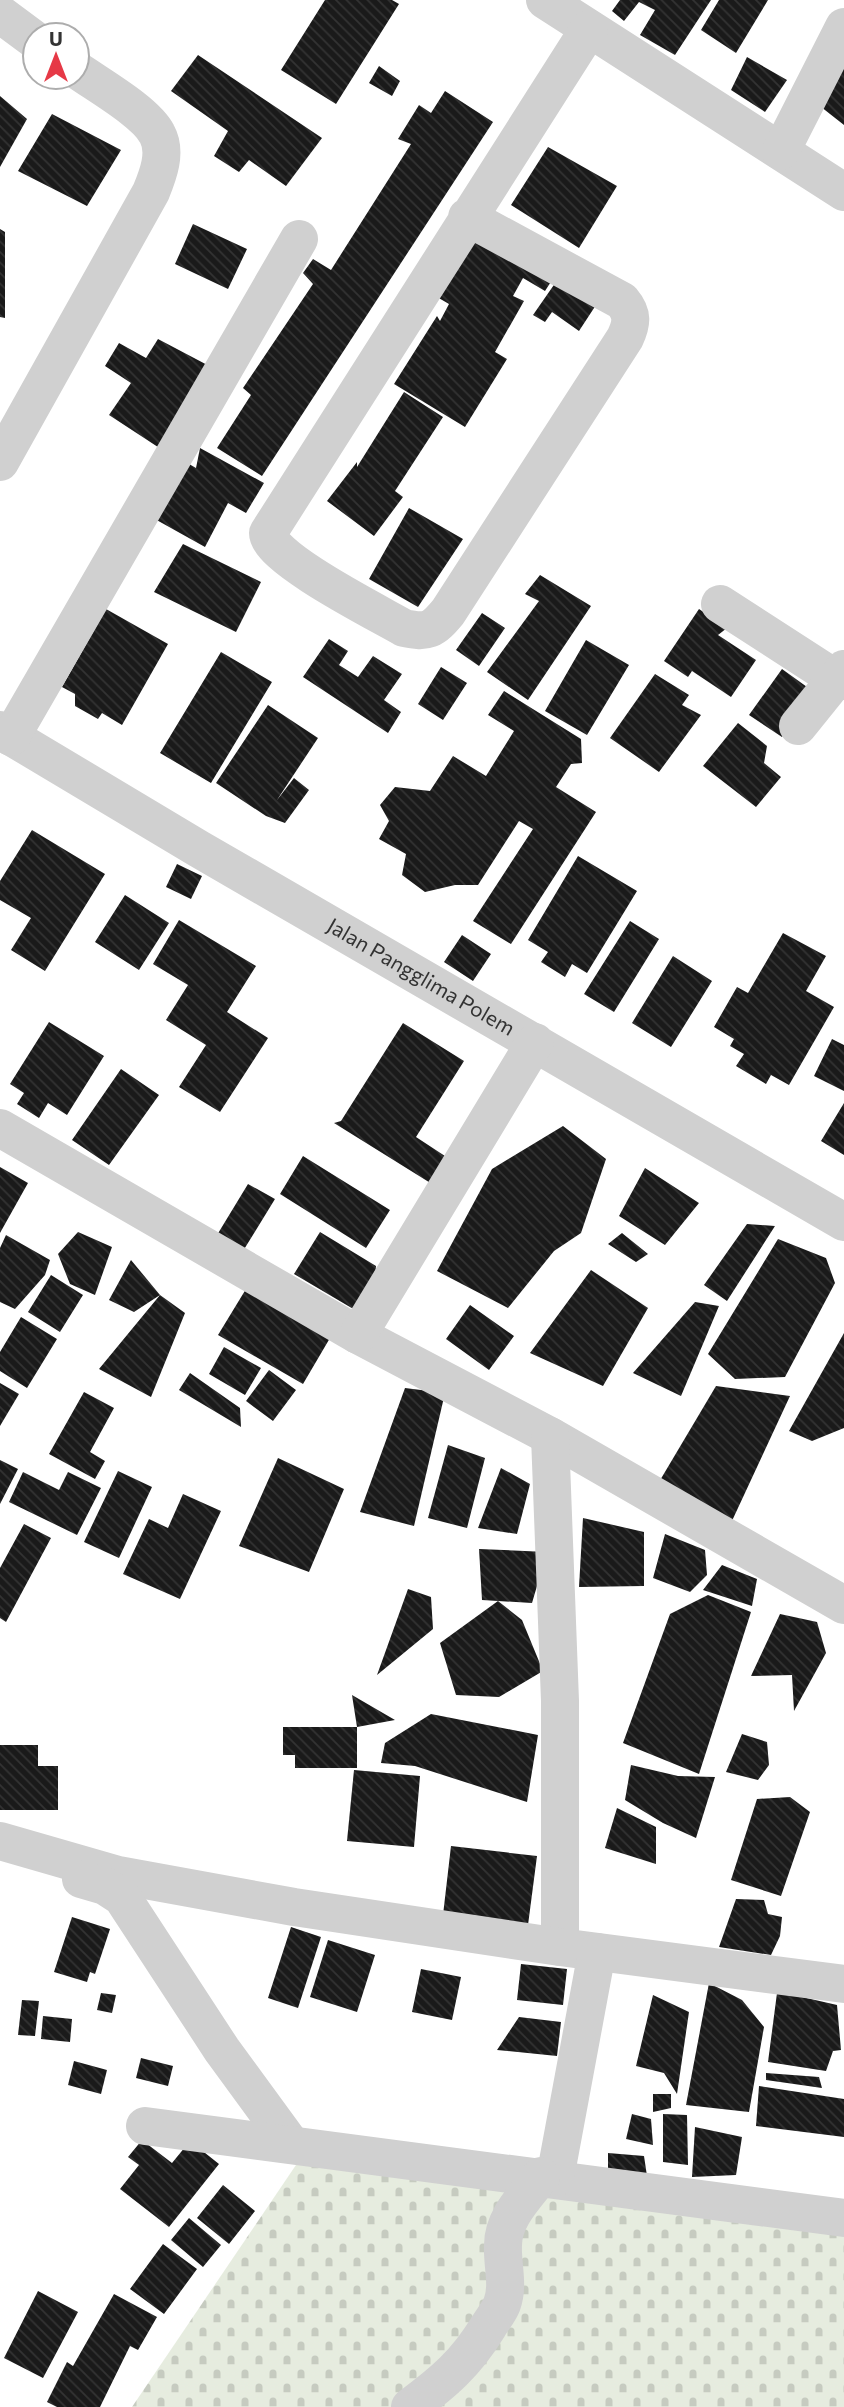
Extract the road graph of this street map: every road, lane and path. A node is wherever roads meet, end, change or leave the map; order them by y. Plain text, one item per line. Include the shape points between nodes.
1 (545, 0) edge
2 (0, 15) edge
3 (844, 27) edge
4 (589, 29) junction
5 (21, 30) edge
6 (91, 80) edge
7 (781, 151) junction
8 (844, 192) edge
9 (467, 217) junction
10 (299, 239) dead end
11 (0, 462) edge
12 (720, 604) dead end
13 (840, 674) edge
14 (799, 726) dead end
15 (6, 733) edge
16 (535, 1042) junction
17 (0, 1128) edge
18 (844, 1222) edge
19 (358, 1335) junction
20 (550, 1436) junction
21 (844, 1605) edge
22 (0, 1842) edge
23 (0, 1863) edge
24 (560, 1947) junction
25 (597, 1952) junction
26 (844, 1984) edge
27 (145, 2126) dead end
28 (290, 2143) junction
29 (548, 2177) junction
30 (844, 2218) edge
31 (410, 2407) edge

1 - 4 street
2 - 5 street
3 - 7 street
4 - 7 street
4 - 9 street
6 - 11 street via 144,118 158,135 159,173
7 - 8 street
9 - 9 street via 267,536 291,562 404,628 419,631 435,627 448,612 625,338 631,317 622,301
10 - 15 street
12 - 13 street
13 - 14 street
15 - 16 street, Jalan Pangglima Polem
16 - 18 street, Jalan Pangglima Polem
16 - 19 street
17 - 19 street
19 - 20 street
20 - 21 street
20 - 24 street via 561,1701
22 - 24 street via 118,1875
23 - 28 street via 77,1877 122,1897 222,2050
24 - 25 street
25 - 26 street
25 - 29 street
27 - 28 street
28 - 29 street
29 - 30 street
29 - 31 street via 514,2211 506,2227 502,2304 461,2366

